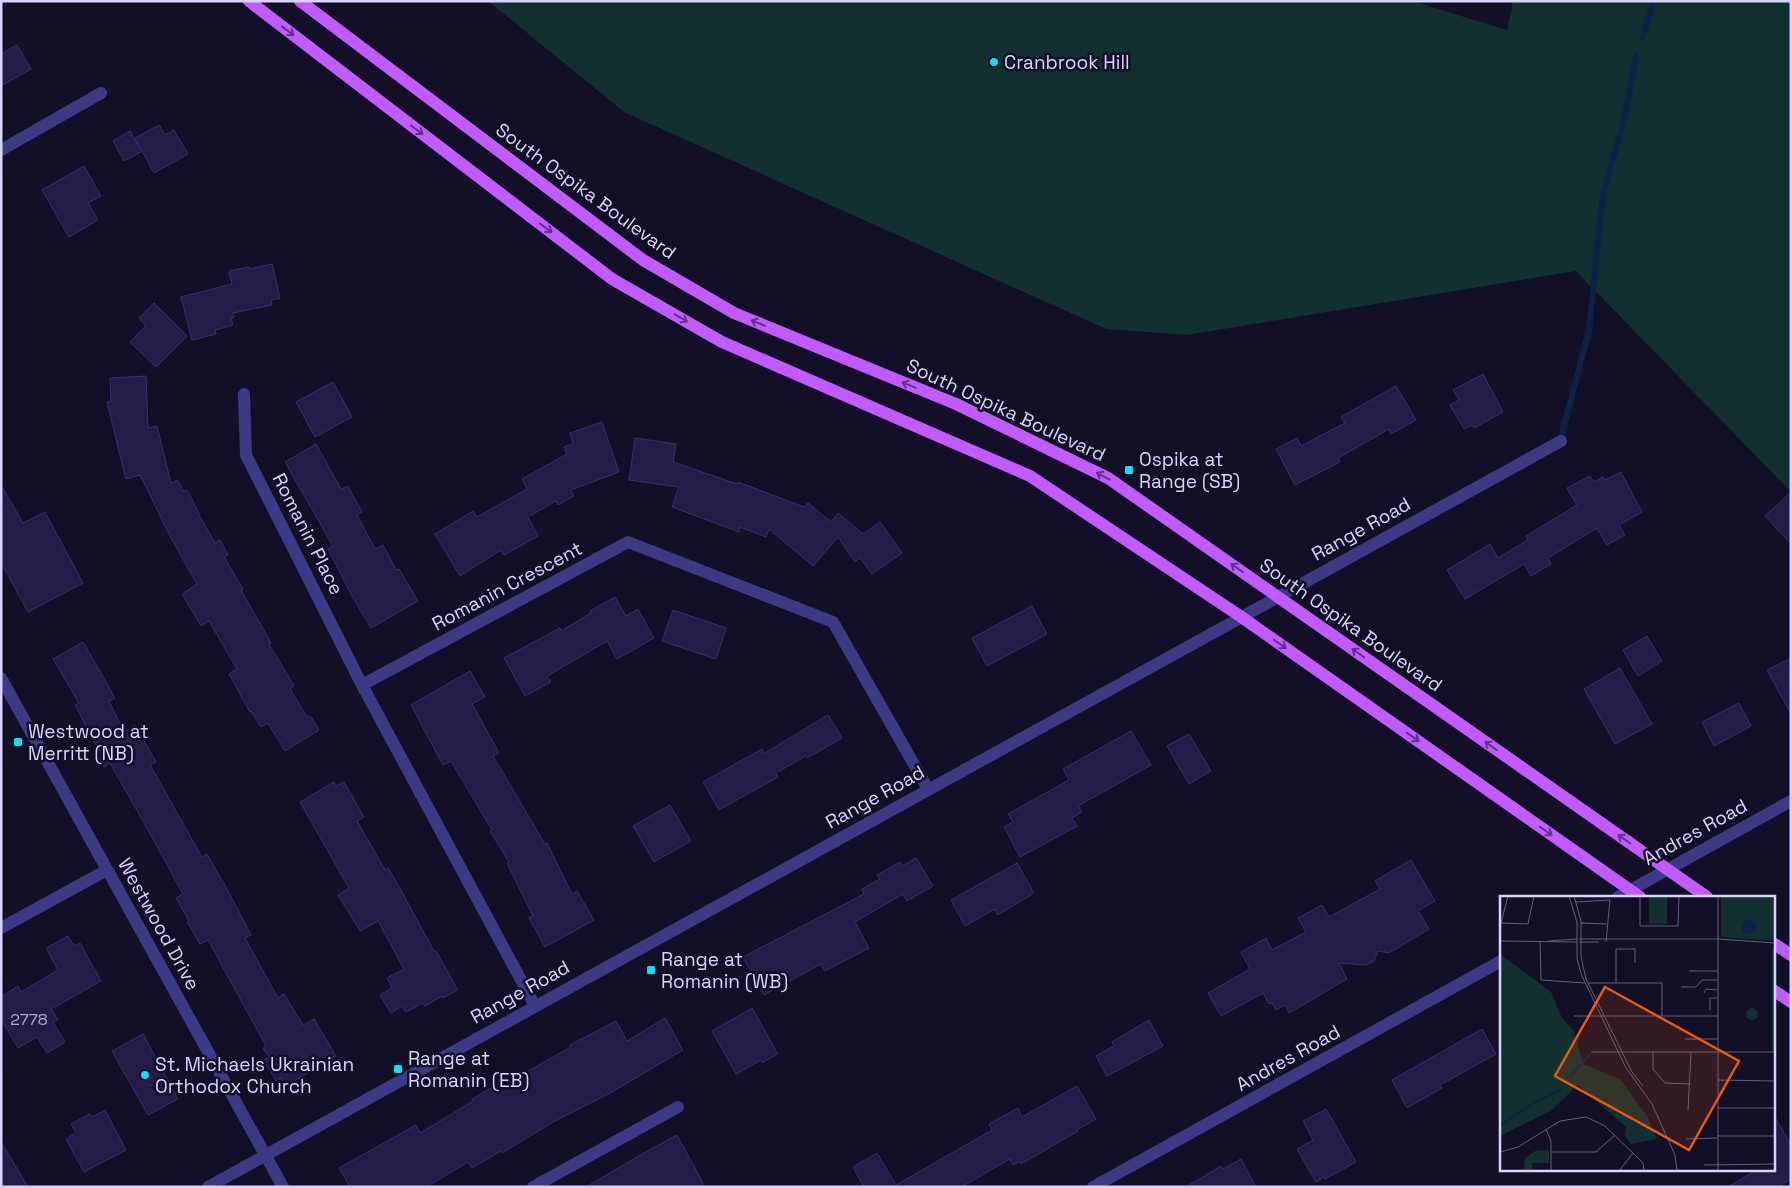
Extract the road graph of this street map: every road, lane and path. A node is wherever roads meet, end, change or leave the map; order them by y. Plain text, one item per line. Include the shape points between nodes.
1 (249, 1) edge
2 (300, 1) edge
3 (101, 93) dead end
4 (1, 150) edge
5 (244, 394) dead end
6 (1561, 441) dead end
7 (1277, 596) junction
8 (1240, 616) junction
9 (1, 678) edge
10 (362, 685) junction
11 (928, 789) junction
12 (1791, 801) edge
13 (1668, 869) junction
14 (107, 870) junction
15 (1635, 893) edge
16 (1622, 896) edge
17 (1706, 896) edge
18 (1, 928) edge
19 (1774, 944) edge
20 (1791, 955) edge
21 (1500, 962) edge
22 (1774, 991) edge
23 (1791, 1002) edge
24 (535, 1006) junction
25 (678, 1107) dead end
26 (265, 1154) junction
27 (208, 1187) edge
28 (283, 1187) edge
29 (533, 1187) edge
30 (1093, 1187) edge

1 -> 8 main road via 612,279 722,342 1030,476
7 -> 2 main road, South Ospika Boulevard via 1108,478 956,404 734,313 643,260
3 - 4 street
5 - 10 street, Romanin Place via 246,455
6 - 7 street, Range Road
7 - 8 street, Range Road
13 -> 7 main road, South Ospika Boulevard
8 - 11 street, Range Road
8 -> 15 main road
9 - 14 street, Westwood Drive
10 - 11 street, Romanin Crescent via 628,542 833,622
10 - 24 street
11 - 24 street, Range Road
12 - 13 street, Andres Road
13 - 15 street, Andres Road
13 - 17 main road, South Ospika Boulevard
14 - 18 street
14 - 26 street, Westwood Drive
15 - 16 street, Andres Road
19 - 20 main road
21 - 30 street, Andres Road
22 - 23 main road
24 - 26 street, Range Road
25 - 29 street
26 - 27 street, Range Road
26 - 28 street, Westwood Drive

